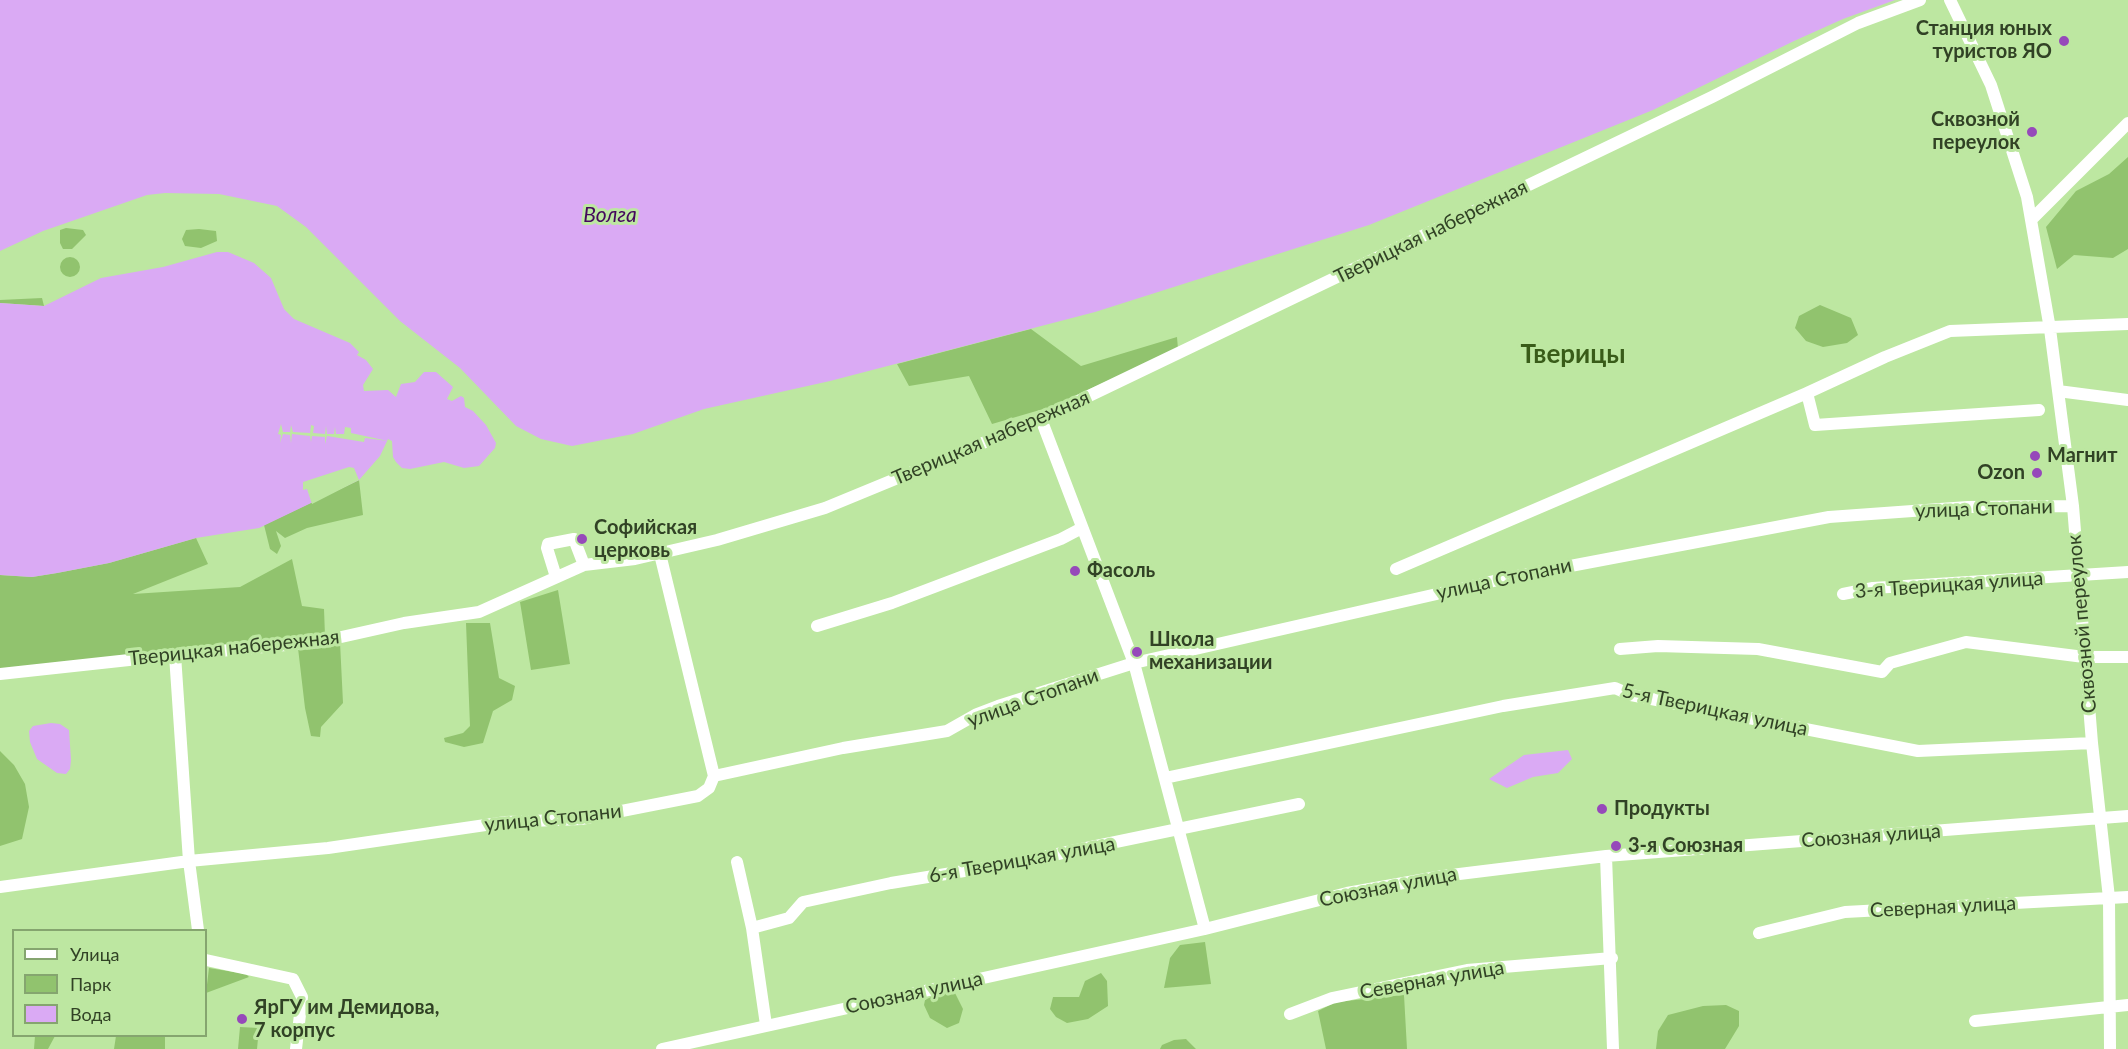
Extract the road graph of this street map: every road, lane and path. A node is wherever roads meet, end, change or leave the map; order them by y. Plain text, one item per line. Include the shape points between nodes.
1 (1920, 0) edge
2 (1950, 0) edge
3 (2128, 123) edge
4 (2027, 198) junction
5 (2047, 204) junction
6 (2032, 219) junction
7 (2128, 324) edge
8 (2050, 329) junction
9 (2058, 391) junction
10 (1807, 393) junction
11 (2128, 400) edge
12 (2039, 410) dead end
13 (1041, 419) junction
14 (2073, 506) junction
15 (1082, 528) junction
16 (660, 554) junction
17 (584, 565) junction
18 (1396, 569) dead end
19 (2128, 572) edge
20 (2078, 576) junction
21 (556, 577) junction
22 (1843, 594) dead end
23 (817, 626) dead end
24 (1620, 649) dead end
25 (175, 655) junction
26 (2084, 657) junction
27 (2128, 657) edge
28 (1134, 663) junction
29 (0, 674) edge
30 (2091, 743) junction
31 (714, 776) junction
32 (1165, 778) junction
33 (1299, 804) dead end
34 (2128, 816) edge
35 (2100, 819) junction
36 (1179, 830) junction
37 (1606, 856) junction
38 (189, 861) junction
39 (737, 862) dead end
40 (0, 887) edge
41 (2128, 897) edge
42 (2109, 898) junction
43 (752, 928) junction
44 (198, 929) edge
45 (1205, 929) junction
46 (1760, 933) dead end
47 (1612, 958) junction
48 (207, 960) edge
49 (2128, 1005) edge
50 (2108, 1007) junction
51 (1290, 1014) dead end
52 (1975, 1021) dead end
53 (766, 1025) junction
54 (296, 1049) edge
55 (662, 1049) edge
56 (1613, 1049) edge
57 (2110, 1049) edge

1 - 13 street, Тверицкая набережная via 1858,23
2 - 4 street, Сквозной переулок via 1991,84
3 - 5 street
4 - 5 street
4 - 6 street, Сквозной переулок
5 - 6 street
6 - 8 street, Сквозной переулок
7 - 8 street
8 - 9 street, Сквозной переулок
8 - 10 street via 1950,331
9 - 11 street
9 - 14 street, Сквозной переулок
10 - 12 street via 1815,425
10 - 18 street
13 - 15 street
13 - 16 street, Тверицкая набережная via 825,508
14 - 20 street, Сквозной переулок
14 - 28 street, улица Стопани via 1968,507 1829,517 1507,578
15 - 23 street via 892,603
15 - 28 street
16 - 17 street, Тверицкая набережная
16 - 31 street
17 - 21 street, Тверицкая набережная
17 - 21 street via 574,539 548,544
19 - 20 street, 3-я Тверицкая улица
20 - 22 street, 3-я Тверицкая улица via 1873,588
20 - 26 street, Сквозной переулок
21 - 25 street, Тверицкая набережная via 478,612 319,642
24 - 26 street via 1758,649 1882,672 1890,663 1966,642
25 - 29 street, Тверицкая набережная
25 - 38 street
26 - 27 street
26 - 30 street, Сквозной переулок
28 - 31 street, улица Стопани via 998,706 947,731 843,748
28 - 32 street
30 - 32 street, 5-я Тверицкая улица via 1918,751 1630,695 1615,688 1503,706
30 - 35 street, Сквозной переулок
31 - 38 street, улица Стопани via 709,788 698,796 581,819 506,822 328,848
32 - 36 street
33 - 36 street, 6-я Тверицкая улица
34 - 35 street, Союзная улица
35 - 37 street, Союзная улица
35 - 42 street, Сквозной переулок
36 - 43 street, 6-я Тверицкая улица via 803,902 789,918
36 - 45 street
37 - 45 street, Союзная улица via 1443,876 1347,893
37 - 47 street
38 - 40 street, улица Стопани
38 - 44 street
39 - 43 street
41 - 42 street, Северная улица
42 - 46 street, Северная улица via 1845,912
42 - 50 street, Сквозной переулок
43 - 53 street
45 - 53 street, Союзная улица
47 - 51 street, Северная улица via 1467,970 1332,998
47 - 56 street
48 - 54 street via 293,979 302,996
49 - 50 street
50 - 52 street
50 - 57 street, Сквозной переулок
53 - 55 street, Союзная улица

